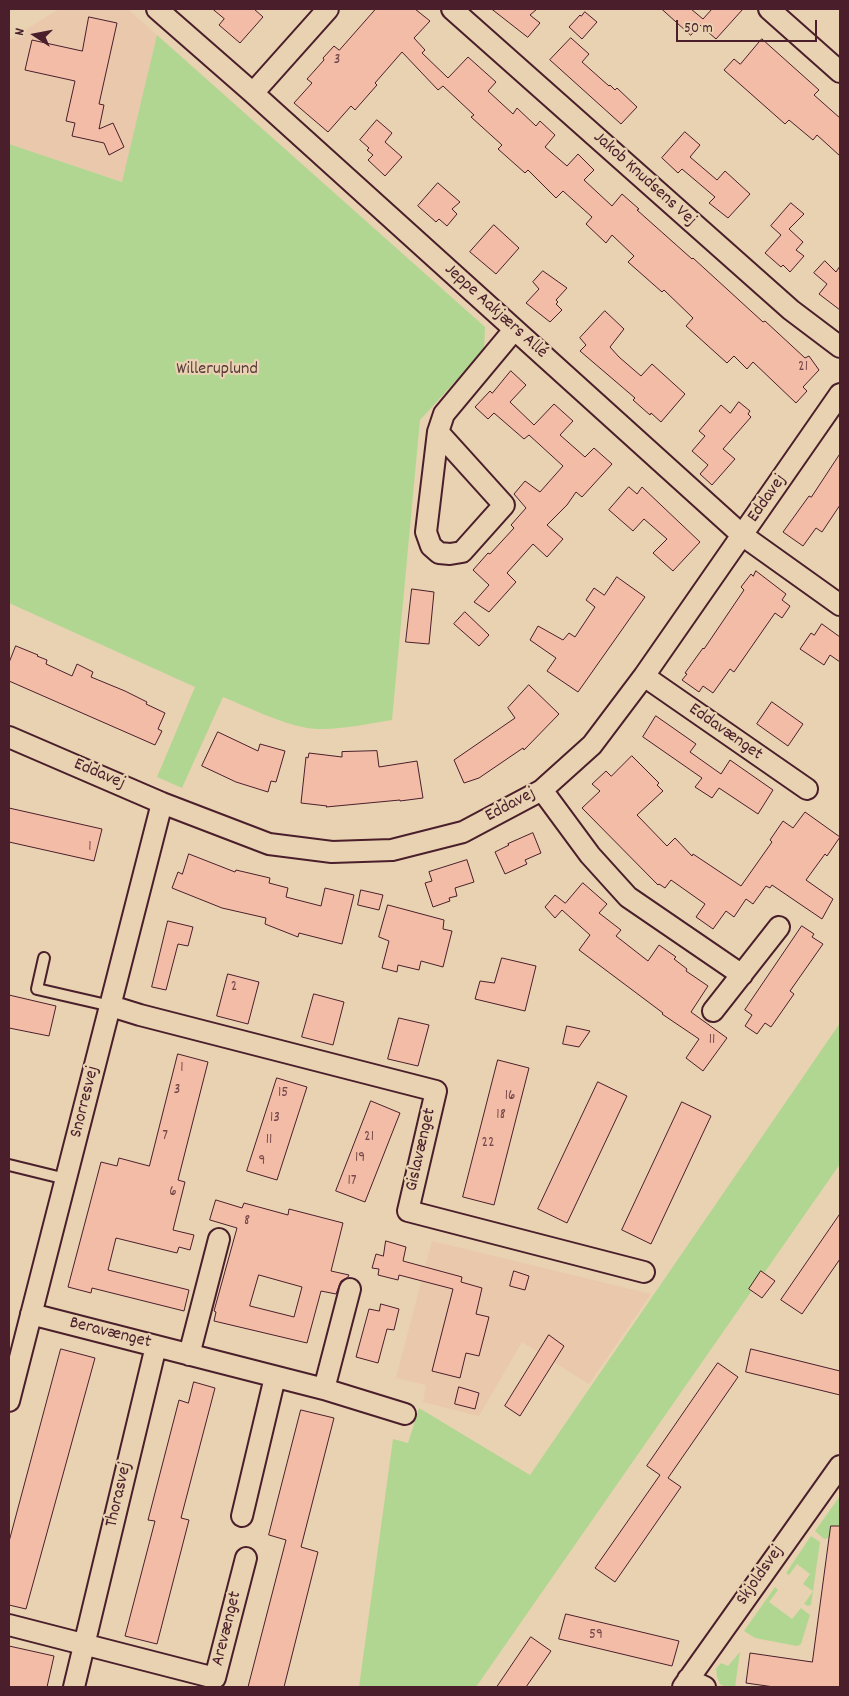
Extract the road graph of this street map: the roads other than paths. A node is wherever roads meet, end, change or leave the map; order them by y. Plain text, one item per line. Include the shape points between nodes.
1 (156, 9) edge
2 (328, 9) edge
3 (452, 9) edge
4 (769, 9) edge
5 (840, 72) edge
6 (253, 93) junction
7 (514, 330) junction
8 (840, 347) edge
9 (840, 394) edge
10 (438, 432) junction
11 (742, 536) junction
12 (840, 604) edge
13 (644, 676) junction
14 (9, 737) edge
15 (807, 789) dead end
16 (542, 790) junction
17 (162, 803) junction
18 (779, 927) dead end
19 (44, 958) dead end
20 (742, 975) junction
21 (111, 1006) junction
22 (713, 1011) dead end
23 (9, 1165) edge
24 (66, 1179) junction
25 (219, 1239) dead end
26 (644, 1272) dead end
27 (350, 1289) dead end
28 (31, 1314) junction
29 (156, 1346) junction
30 (15, 1353) edge
31 (189, 1355) junction
32 (275, 1377) junction
33 (324, 1389) junction
34 (9, 1401) edge
35 (405, 1414) dead end
36 (840, 1466) edge
37 (242, 1516) dead end
38 (246, 1558) dead end
39 (9, 1625) edge
40 (85, 1644) junction
41 (192, 1680) edge
42 (692, 1684) edge
43 (74, 1687) edge

1 - 6 street, Jeppe Aakjærs Allé
2 - 6 street
3 - 8 street, Jakob Knudsens Vej via 791,310
4 - 5 street
6 - 7 street, Jeppe Aakjærs Allé
7 - 10 street via 444,414
7 - 11 street, Jeppe Aakjærs Allé
9 - 11 street, Eddavej
10 - 10 street via 426,532 431,546 439,553 450,554 462,552 504,505
11 - 12 street, Jeppe Aakjærs Allé
11 - 13 street, Eddavej
13 - 15 street, Eddavænget
13 - 16 street, Eddavej via 592,745
14 - 17 street, Eddavej
16 - 17 street, Eddavej via 462,832 392,850 332,852 269,844
16 - 20 street via 590,855 628,897
17 - 21 street, Snorresvej
18 - 20 street
19 - 21 lane via 37,989
20 - 22 street
21 - 24 street, Snorresvej
21 - 26 street, Gislavænget via 436,1092 408,1211
23 - 24 lane
24 - 28 street, Snorresvej
25 - 31 street
27 - 33 street
28 - 29 street, Beravænget
28 - 30 street, Snorresvej
29 - 31 street, Beravænget
29 - 40 street, Thorasvej
30 - 34 street, Snorresvej
31 - 32 street, Beravænget
32 - 33 street, Beravænget
32 - 37 street
33 - 35 street, Beravænget
36 - 42 street, Skjoldsvej
38 - 41 street, Arevænget via 215,1678
39 - 40 street, Arevænget
40 - 41 street, Arevænget
40 - 43 street

